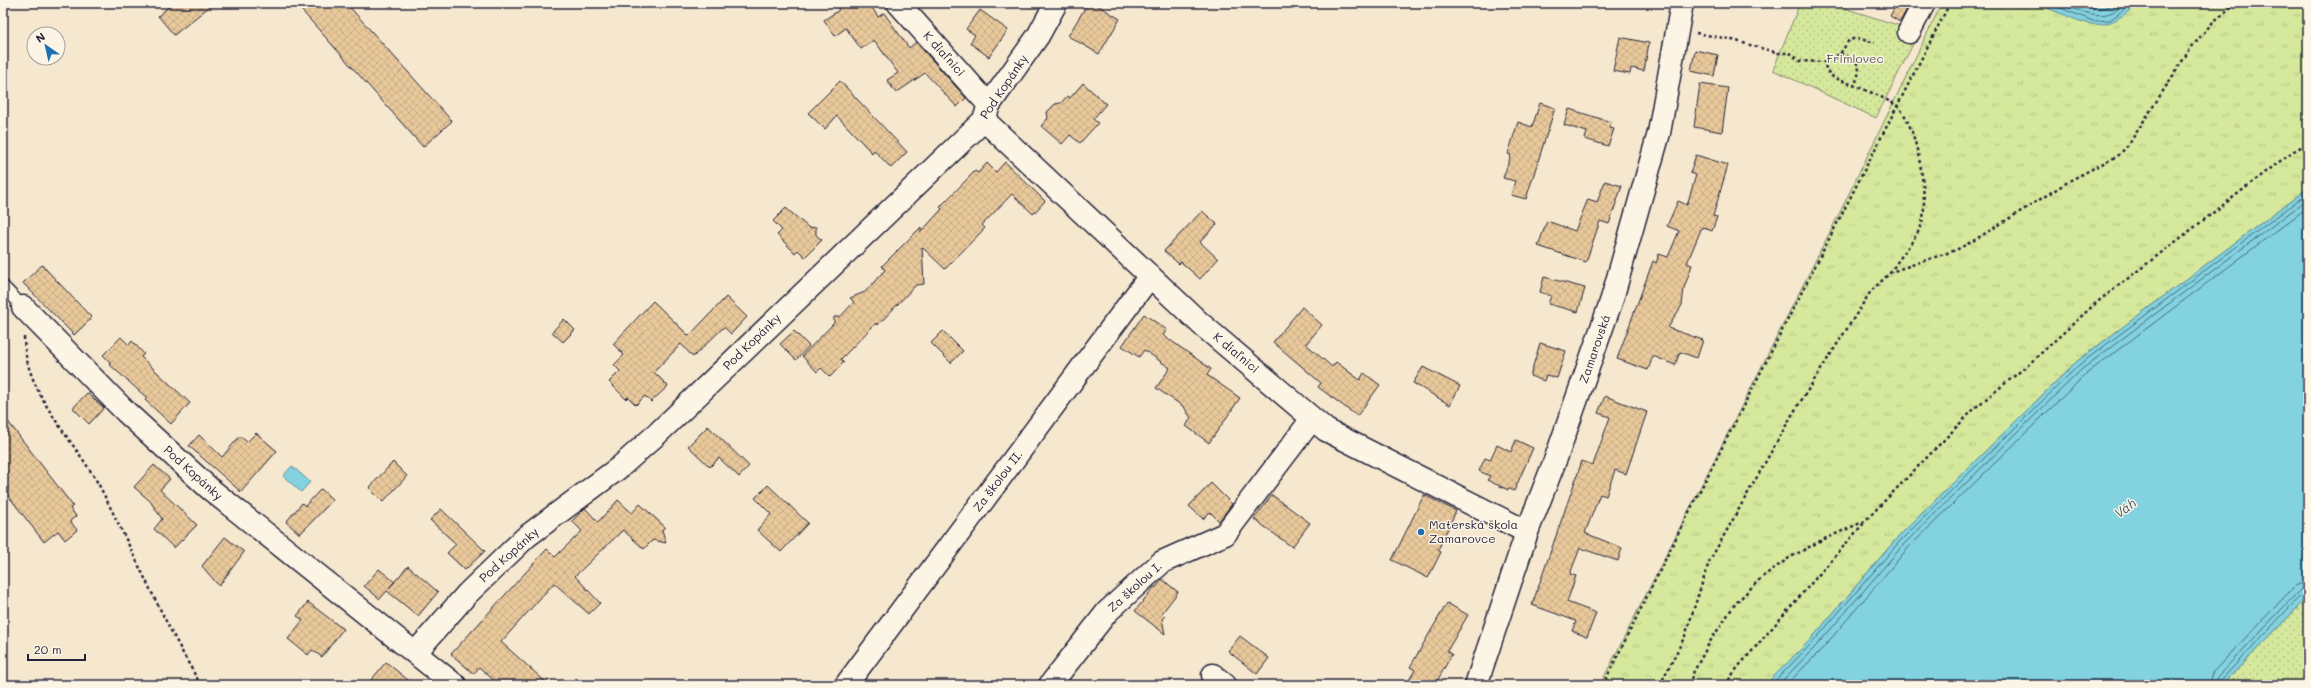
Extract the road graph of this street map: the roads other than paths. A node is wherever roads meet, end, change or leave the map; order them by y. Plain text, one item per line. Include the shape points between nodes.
1 (898, 3) edge
2 (1056, 3) edge
3 (1682, 3) edge
4 (1924, 3) edge
5 (1909, 32) dead end
6 (986, 112) junction
7 (1150, 276) junction
8 (3, 286) edge
9 (23, 306) joint
10 (1312, 419) junction
11 (1527, 532) junction
12 (416, 652) junction
13 (455, 685) edge
14 (846, 685) edge
15 (1050, 685) edge
16 (1476, 685) edge

1 - 6 street, K diaľnici
2 - 6 street, Pod Kopánky via 1038,36
3 - 11 street, Zamarovská via 1658,132 1614,291 1556,458
4 - 5 street
6 - 7 street, K diaľnici
6 - 12 street, Pod Kopánky via 657,434 620,467 526,537 467,594
7 - 10 street, K diaľnici via 1201,324
7 - 14 street, Za školou II.
8 - 9 lane
9 - 12 street, Pod Kopánky via 126,412 210,489
10 - 11 street, K diaľnici via 1326,430
10 - 15 street, Za školou I. via 1224,534 1162,562 1107,612
11 - 16 street, Zamarovská
12 - 13 street, Pod Kopánky

